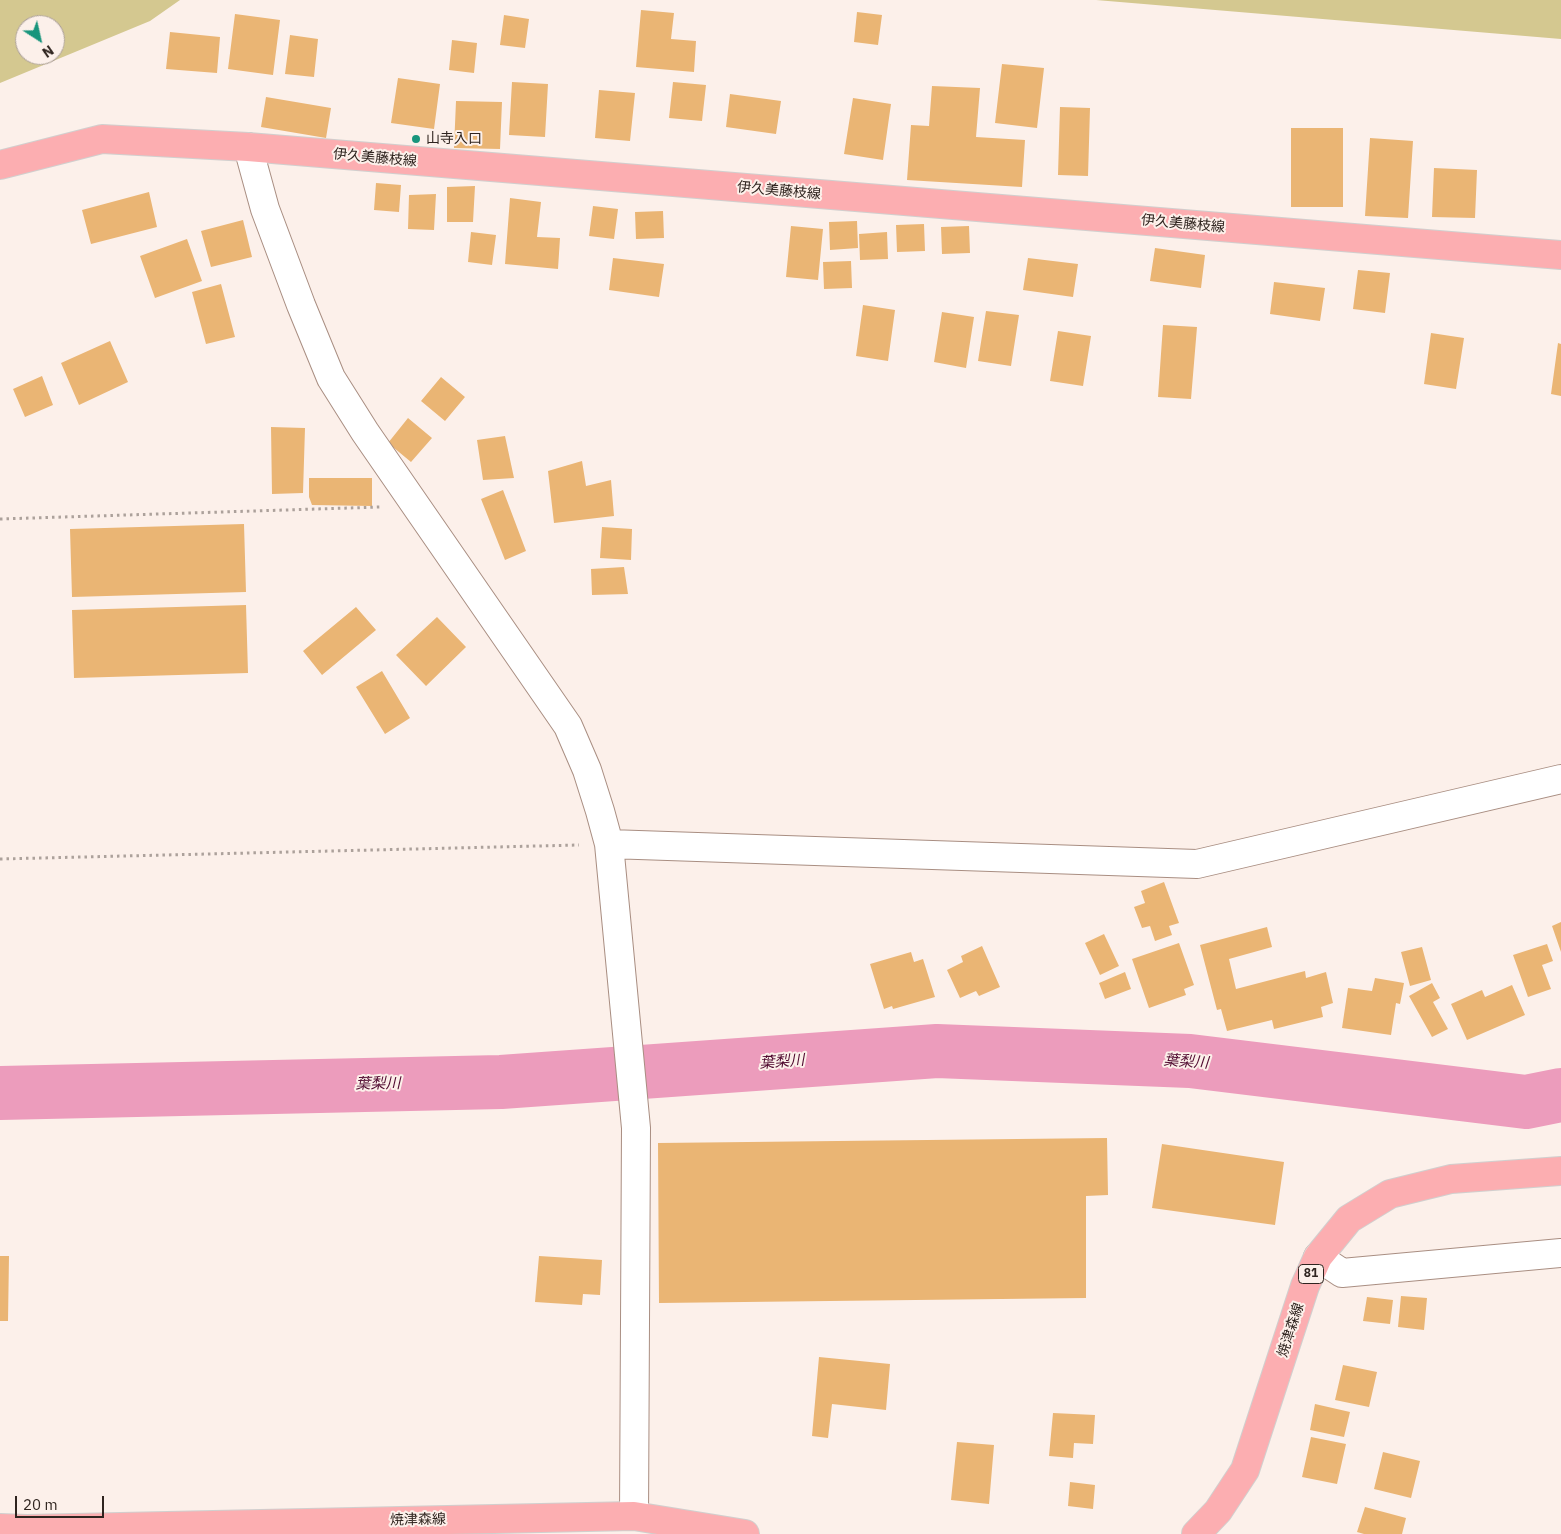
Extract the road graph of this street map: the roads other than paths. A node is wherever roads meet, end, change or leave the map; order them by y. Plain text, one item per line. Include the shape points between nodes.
1 (248, 147) junction
2 (0, 165) edge
3 (1561, 255) edge
4 (1561, 779) edge
5 (609, 844) junction
6 (1561, 1171) edge
7 (1561, 1253) edge
8 (1318, 1257) junction
9 (634, 1516) junction
10 (0, 1528) edge
11 (26, 1532) edge
12 (745, 1534) edge
13 (1196, 1534) edge

1 - 2 main road, 伊久美藤枝線 via 102,139
1 - 3 main road, 伊久美藤枝線
1 - 5 street via 265,209 332,378 365,432 568,726 587,770
4 - 5 street via 1196,864
5 - 9 street via 636,1128
6 - 8 main road, 焼津森線 / 81 via 1450,1179 1390,1194 1349,1220
7 - 8 street via 1342,1273
8 - 13 main road, 焼津森線 / 81 via 1305,1286 1245,1470 1218,1511
9 - 11 main road, 焼津森線
9 - 12 main road, 焼津森線
10 - 11 main road, 焼津森線

